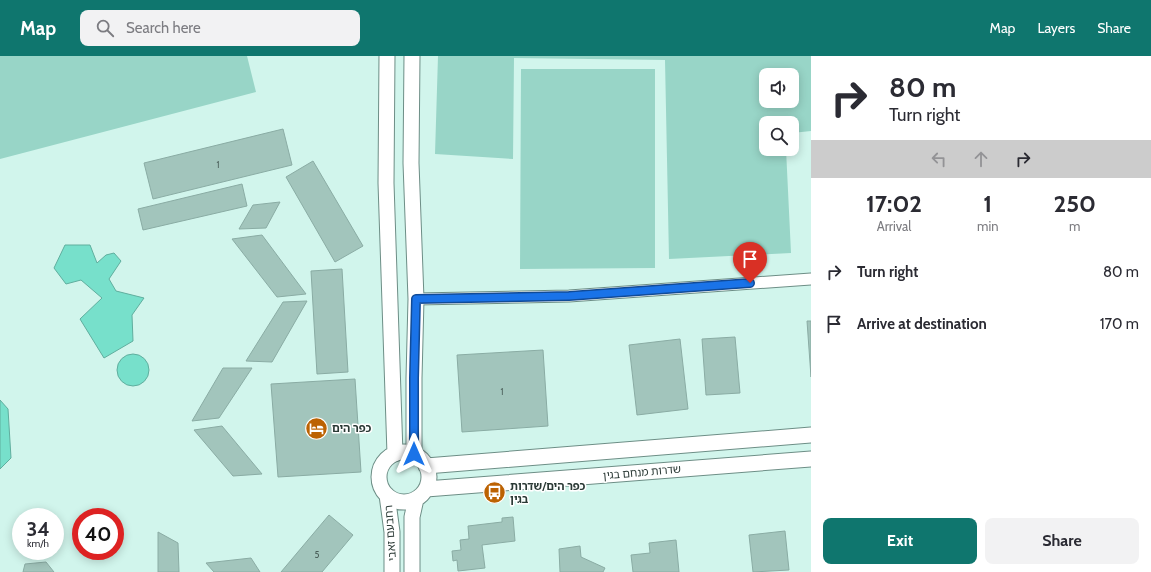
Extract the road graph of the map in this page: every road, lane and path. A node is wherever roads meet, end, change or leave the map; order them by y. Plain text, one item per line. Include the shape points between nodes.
1 (387, 56) edge
2 (412, 56) edge
3 (811, 279) edge
4 (416, 299) junction
5 (811, 435) edge
6 (395, 454) junction
7 (414, 454) junction
8 (811, 459) edge
9 (426, 466) junction
10 (421, 494) junction
11 (387, 495) junction
12 (392, 572) edge
13 (412, 572) edge

1 - 6 street via 386,183
2 - 4 street via 411,163
3 - 4 street via 569,296
4 - 7 street
5 - 9 street
6 - 7 street
6 - 11 street via 388,458 380,471 381,486
7 - 9 street
8 - 10 street, שדרות מנחם בגין
9 - 10 street via 428,482
10 - 11 street via 403,502
10 - 13 street, רחבעם זאבי via 412,517
11 - 12 street, רחבעם זאבי via 392,532

